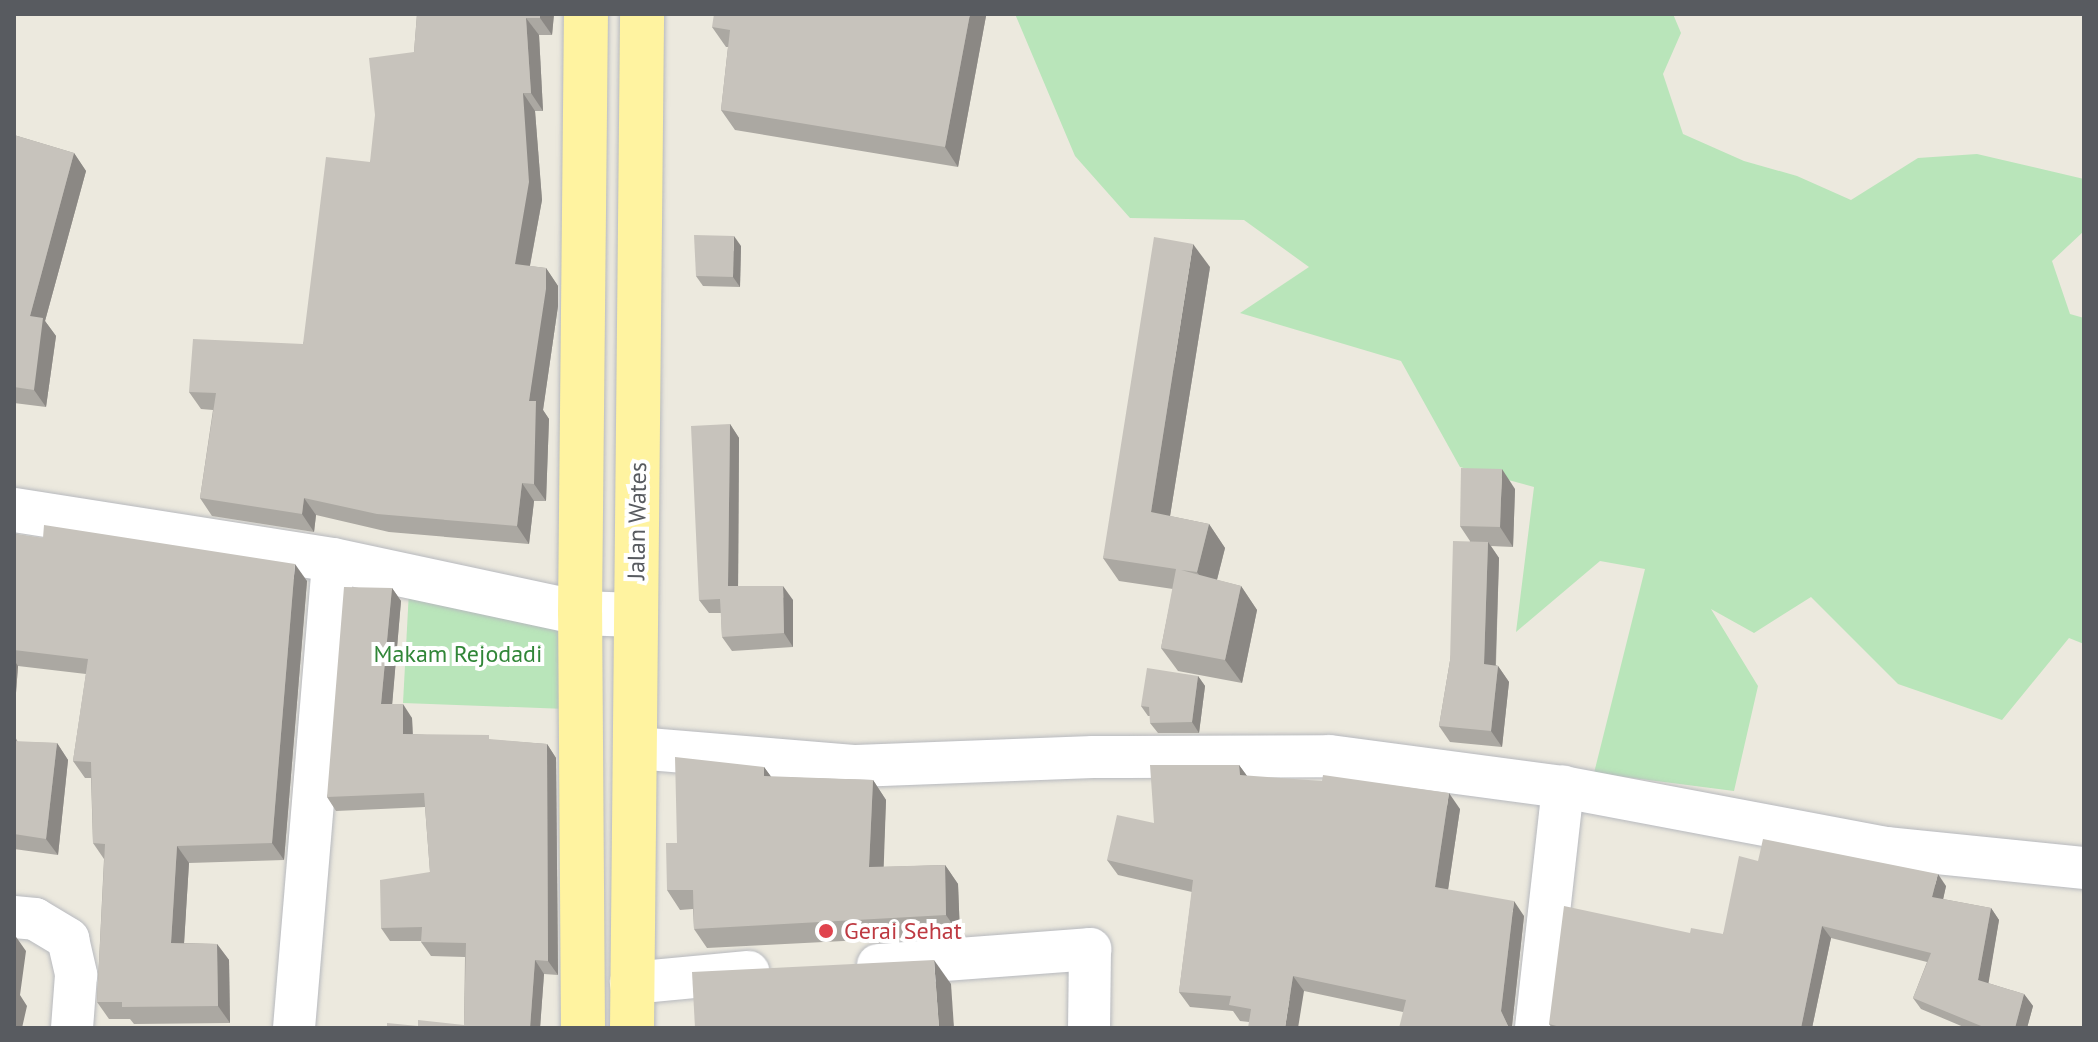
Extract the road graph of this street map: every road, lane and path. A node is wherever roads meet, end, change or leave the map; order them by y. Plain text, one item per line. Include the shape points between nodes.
1 (586, 14) edge
2 (642, 14) edge
3 (14, 510) edge
4 (333, 560) junction
5 (580, 613) junction
6 (636, 615) junction
7 (636, 748) junction
8 (1563, 787) junction
9 (2084, 868) edge
10 (14, 917) edge
11 (845, 967) edge
12 (784, 971) edge
13 (631, 983) junction
14 (72, 1028) edge
15 (294, 1028) edge
16 (583, 1028) edge
17 (632, 1028) edge
18 (1089, 1028) edge
19 (1536, 1028) edge

1 - 5 main road
2 - 6 main road, Jalan Wates
3 - 4 street
4 - 5 street
4 - 15 street
5 - 6 street
5 - 16 main road
6 - 7 main road, Jalan Wates
7 - 8 street via 856,766 1330,756
7 - 13 main road, Jalan Wates
8 - 9 street via 1887,848
8 - 19 street
10 - 14 street via 35,919 68,939 76,975
11 - 18 street via 1090,949
12 - 13 street via 705,972
13 - 17 main road, Jalan Wates

